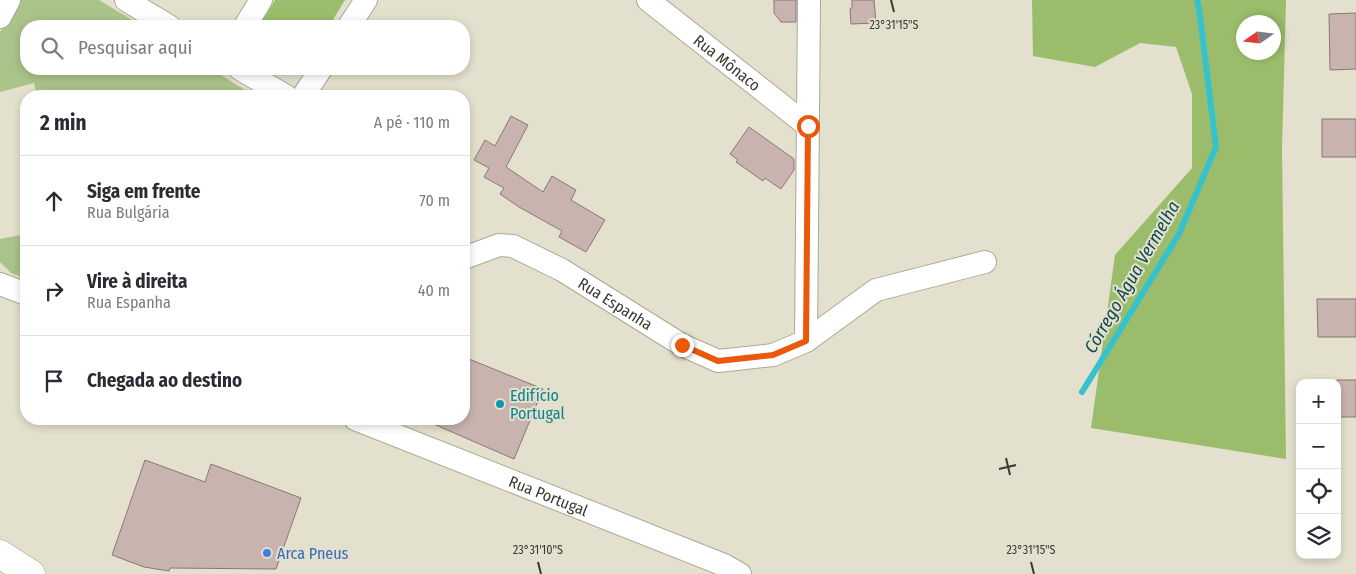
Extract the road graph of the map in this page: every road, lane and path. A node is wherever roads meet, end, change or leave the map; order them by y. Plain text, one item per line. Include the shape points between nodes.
1 (9, 0) edge
2 (126, 0) edge
3 (261, 0) edge
4 (366, 0) edge
5 (648, 0) edge
6 (809, 0) edge
7 (0, 17) edge
8 (160, 20) edge
9 (249, 20) edge
10 (353, 20) edge
11 (250, 75) edge
12 (318, 75) edge
13 (276, 90) edge
14 (307, 90) edge
15 (808, 126) junction
16 (470, 256) edge
17 (984, 262) dead end
18 (0, 284) edge
19 (20, 292) edge
20 (806, 341) junction
21 (370, 425) edge
22 (0, 554) edge
23 (31, 574) edge
24 (740, 574) edge

1 - 7 street
2 - 8 street
3 - 9 street
4 - 10 street
5 - 15 street, Rua Mônaco
6 - 15 street
11 - 13 street
12 - 14 street
15 - 20 street
16 - 20 street, Rua Espanha via 499,245 513,246 562,270 682,345 718,361 773,355
17 - 20 street, Rua Espanha via 876,290
18 - 19 street
21 - 24 street, Rua Portugal
22 - 23 main road

